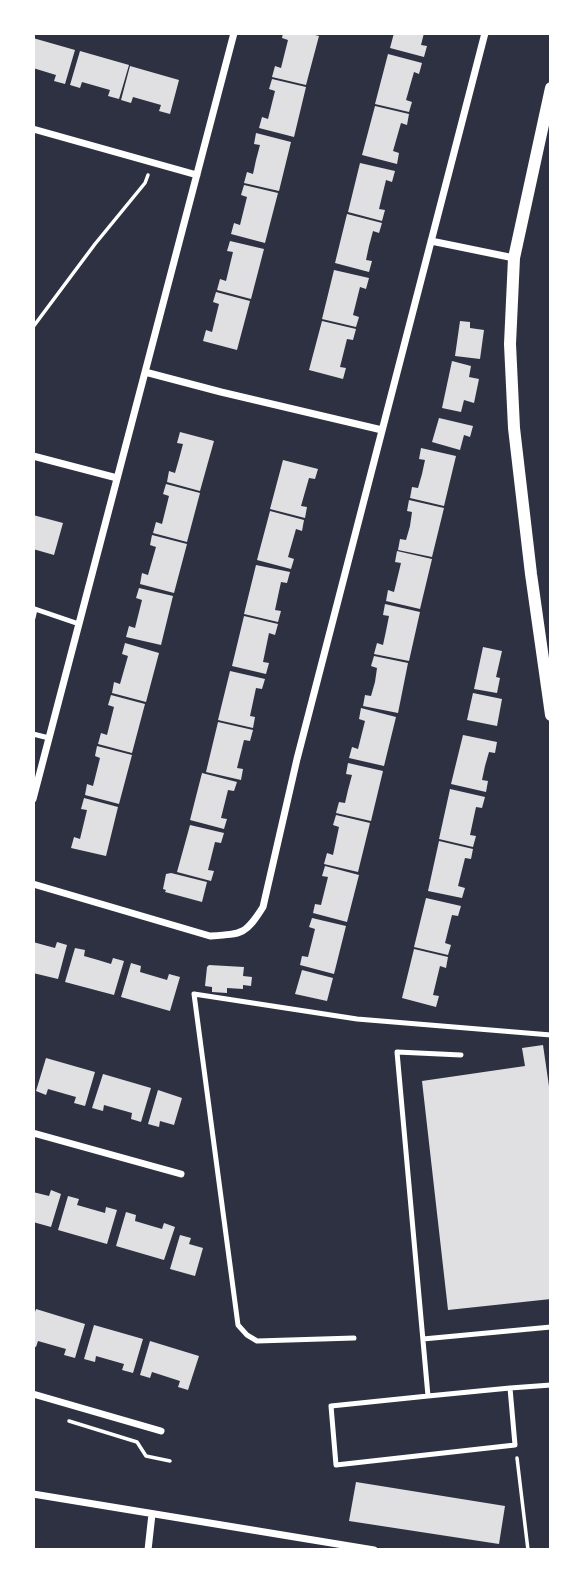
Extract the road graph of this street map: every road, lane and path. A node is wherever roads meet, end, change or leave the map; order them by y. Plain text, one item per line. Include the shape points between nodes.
1 (234, 33) edge
2 (485, 33) edge
3 (551, 88) edge
4 (33, 129) edge
5 (151, 163) junction
6 (197, 176) junction
7 (430, 241) junction
8 (514, 258) junction
9 (33, 327) edge
10 (145, 372) junction
11 (382, 430) junction
12 (33, 456) edge
13 (117, 478) junction
14 (34, 609) edge
15 (33, 618) edge
16 (79, 624) junction
17 (551, 715) edge
18 (33, 734) edge
19 (49, 738) junction
20 (33, 799) edge
21 (33, 884) edge
22 (551, 1035) edge
23 (461, 1055) dead end
24 (33, 1133) edge
25 (181, 1174) dead end
26 (551, 1327) edge
27 (354, 1338) dead end
28 (423, 1339) junction
29 (551, 1385) edge
30 (510, 1388) junction
31 (33, 1394) edge
32 (428, 1396) junction
33 (59, 1419) dead end
34 (161, 1431) dead end
35 (515, 1446) junction
36 (170, 1461) dead end
37 (33, 1494) edge
38 (152, 1514) junction
39 (148, 1550) edge
40 (374, 1550) edge
41 (528, 1550) edge

1 - 6 street
2 - 7 street
3 - 8 street
4 - 5 street
5 - 6 street
5 - 9 path via 145,183
6 - 10 street
7 - 8 street
7 - 11 street
8 - 17 street via 510,344 514,428
10 - 11 street
10 - 13 street
11 - 21 street via 263,907 250,927 233,935 210,936
12 - 13 street
13 - 16 street
14 - 15 lane
14 - 16 lane
16 - 19 street
18 - 19 lane
19 - 20 street
22 - 27 lane via 357,1019 194,993 238,1325 257,1341
23 - 28 lane via 397,1052
24 - 25 street
26 - 28 lane
28 - 32 lane
29 - 30 lane
30 - 32 lane
30 - 35 lane
31 - 34 street
32 - 35 lane via 331,1406 336,1465
33 - 36 path via 137,1442 146,1455
35 - 41 path
37 - 38 street
38 - 39 street
38 - 40 street

